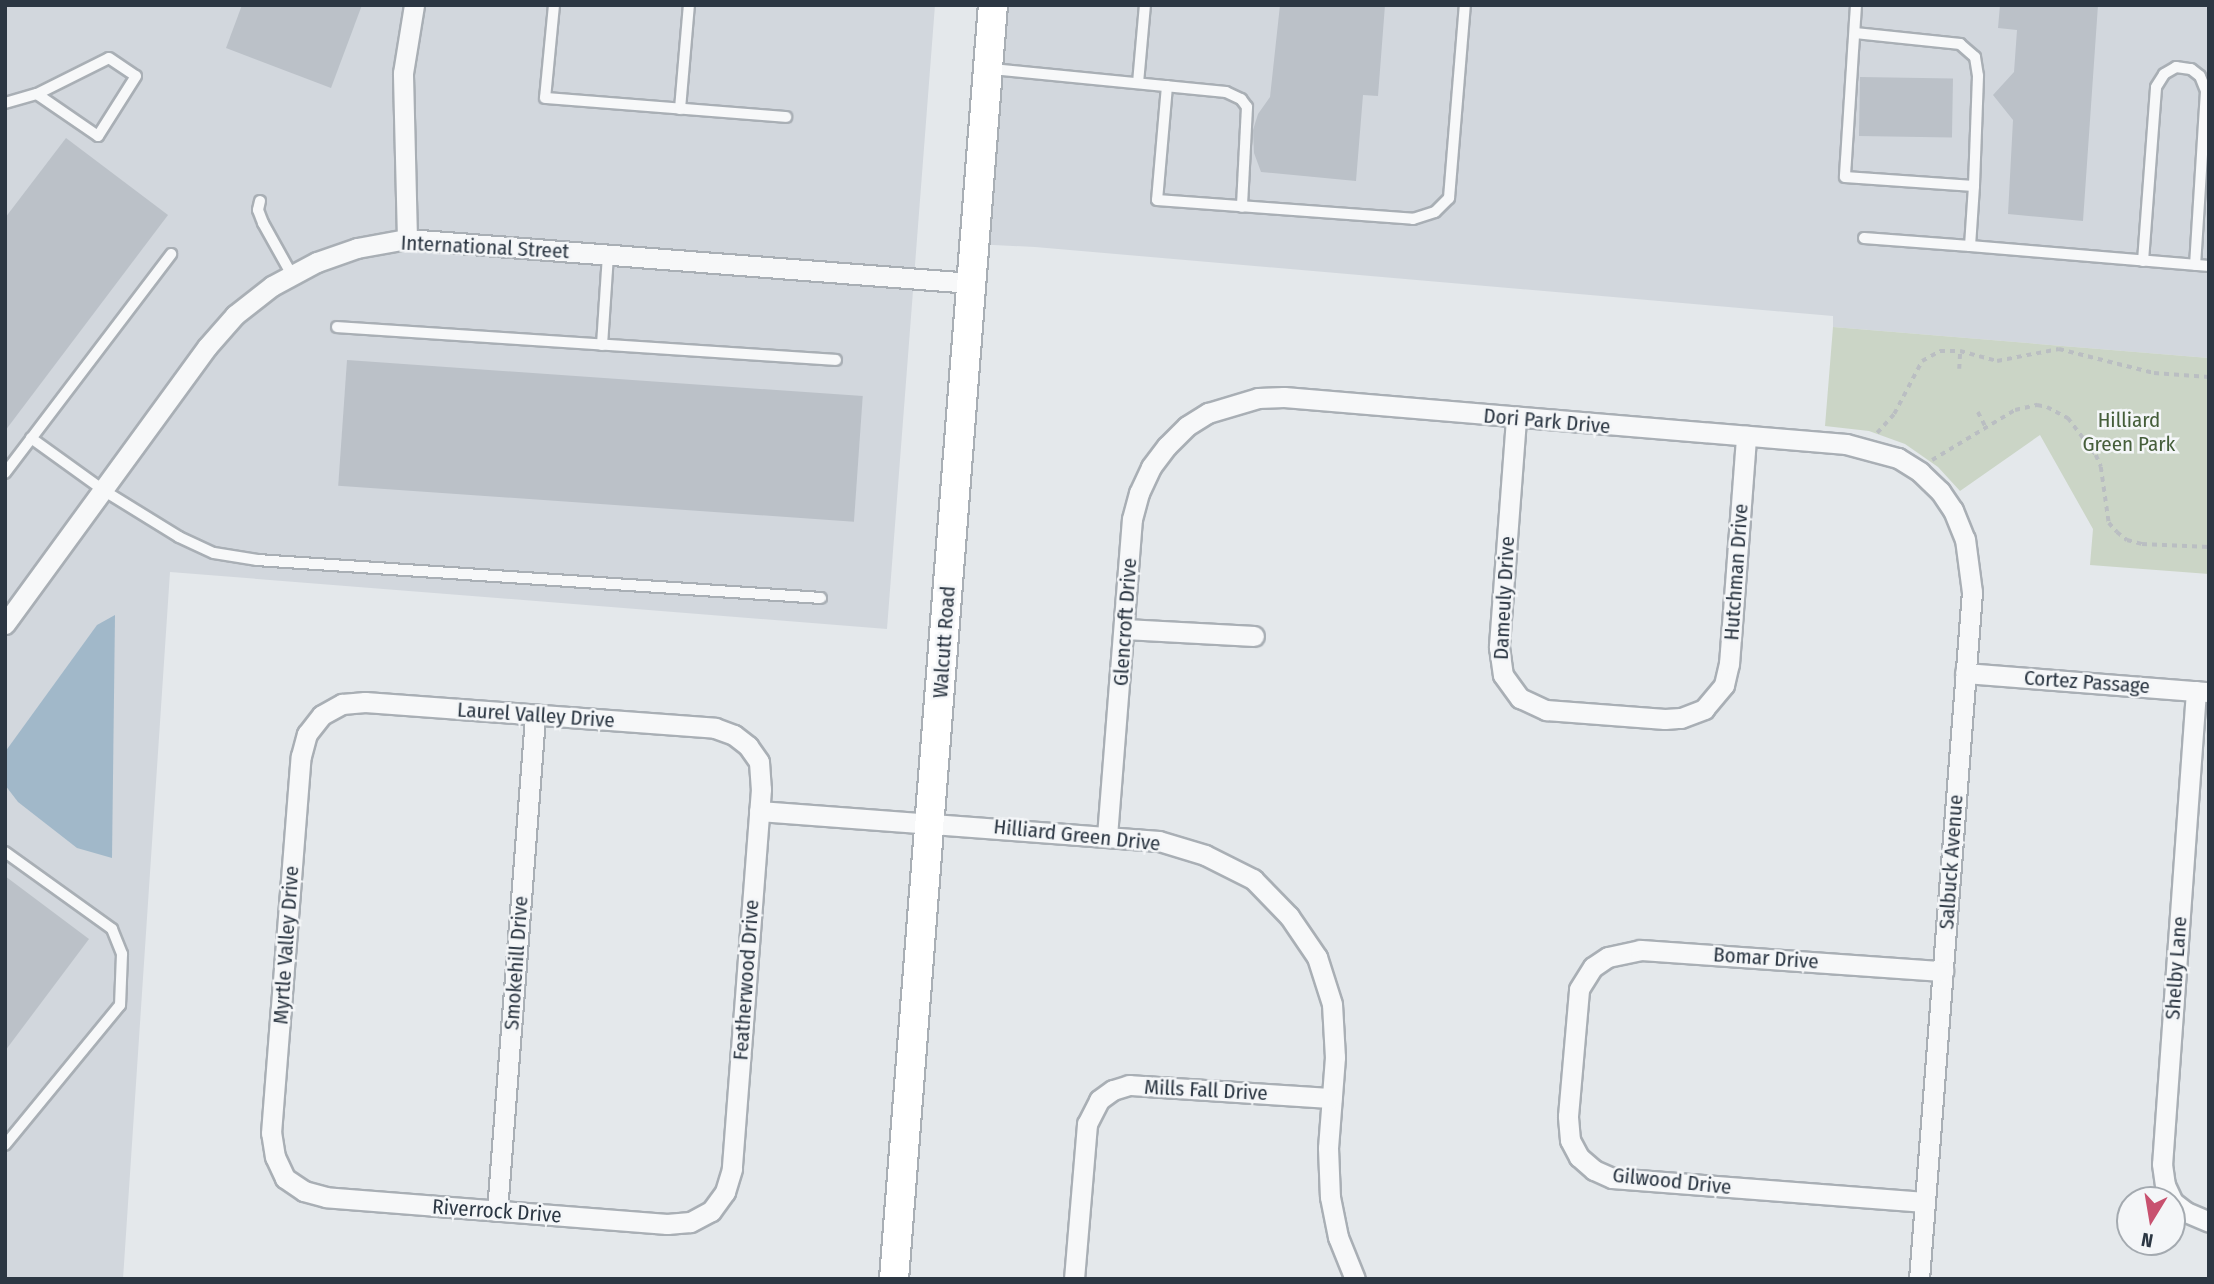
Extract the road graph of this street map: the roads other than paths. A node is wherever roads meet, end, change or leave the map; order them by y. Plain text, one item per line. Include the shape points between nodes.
1 (414, 5) edge
2 (554, 5) edge
3 (689, 5) edge
4 (993, 5) edge
5 (1144, 5) edge
6 (1465, 5) edge
7 (1856, 5) edge
8 (1854, 33) junction
9 (988, 68) junction
10 (1138, 83) junction
11 (1167, 86) junction
12 (37, 94) junction
13 (5, 103) edge
14 (680, 109) junction
15 (786, 117) dead end
16 (1974, 186) junction
17 (260, 201) dead end
18 (1242, 207) junction
19 (1864, 238) dead end
20 (407, 239) junction
21 (1970, 246) junction
22 (171, 254) dead end
23 (608, 254) junction
24 (2143, 261) junction
25 (2196, 265) junction
26 (2209, 266) edge
27 (292, 275) junction
28 (971, 283) junction
29 (337, 327) dead end
30 (602, 345) junction
31 (836, 360) dead end
32 (1516, 419) junction
33 (1187, 426) joint
34 (1746, 436) junction
35 (31, 438) junction
36 (1910, 465) joint
37 (5, 473) edge
38 (103, 490) junction
39 (821, 598) dead end
40 (5, 624) edge
41 (1125, 629) junction
42 (1254, 636) dead end
43 (1965, 673) junction
44 (2202, 691) edge
45 (1712, 703) joint
46 (322, 715) joint
47 (535, 715) junction
48 (748, 747) joint
49 (759, 811) junction
50 (930, 821) junction
51 (1107, 836) junction
52 (5, 852) edge
53 (1593, 968) joint
54 (1943, 971) junction
55 (1332, 1098) junction
56 (5, 1145) edge
57 (285, 1178) joint
58 (1925, 1202) junction
59 (497, 1211) junction
60 (711, 1211) joint
61 (2209, 1222) edge
62 (894, 1279) edge
63 (1074, 1279) edge
64 (1355, 1279) edge
65 (1919, 1279) edge

1 - 20 street via 403,73
2 - 14 lane via 545,98
3 - 14 lane
4 - 9 street, Walcutt Road
5 - 10 lane
6 - 18 lane via 1450,198 1435,212 1413,219
7 - 8 lane
8 - 16 lane via 1960,44 1975,57
8 - 16 lane via 1845,177
9 - 10 lane
9 - 28 street, Walcutt Road
10 - 11 lane
11 - 18 lane via 1226,92 1247,107
11 - 18 lane via 1157,200
12 - 12 lane via 108,58 136,76 98,136
12 - 13 lane
14 - 15 lane
16 - 21 lane
17 - 27 lane via 263,223
19 - 21 lane
20 - 23 street, International Street
20 - 27 street, International Street via 357,248
21 - 24 lane
22 - 35 lane
23 - 28 street, International Street
23 - 30 lane
24 - 25 lane
24 - 25 lane via 2155,87 2176,67 2200,76 2206,91
25 - 26 lane
27 - 38 street, International Street via 235,315
28 - 50 street, Walcutt Road
29 - 30 lane
30 - 31 lane
32 - 33 street, Dori Park Drive via 1284,397 1233,404
32 - 34 street, Dori Park Drive
32 - 45 street, Dameuly Drive via 1499,647 1499,662 1511,690 1546,710 1665,719 1691,716
33 - 41 street, Glencroft Drive via 1151,467 1139,493 1132,519
34 - 36 street, Dori Park Drive via 1869,448
34 - 45 street, Hutchman Drive via 1729,664 1724,685
35 - 37 lane
35 - 38 lane
36 - 43 street, Salbuck Avenue via 1940,491 1965,539 1972,592
38 - 39 lane via 214,553 257,560
38 - 40 street, International Street
41 - 42 street
41 - 51 street, Glencroft Drive
43 - 44 street, Cortez Passage
43 - 54 street, Salbuck Avenue
44 - 61 street, Shelby Lane via 2162,1164 2173,1202
46 - 47 street, Laurel Valley Drive via 342,705 365,702
46 - 57 street, Myrtle Valley Drive via 307,734 299,770 271,1133
47 - 48 street, Laurel Valley Drive via 715,729 734,735
47 - 59 street, Smokehill Drive
48 - 49 street, Featherwood Drive via 759,762
49 - 50 street, Hilliard Green Drive
49 - 60 street, Featherwood Drive via 732,1169 725,1192
50 - 51 street, Hilliard Green Drive
50 - 62 street, Walcutt Road
51 - 55 street, Hilliard Green Drive via 1159,841 1205,855 1253,879 1289,916 1317,957 1332,1004
52 - 56 lane via 112,929 122,954 120,1005
53 - 54 street, Bomar Drive via 1622,951 1640,950
53 - 58 street, Gilwood Drive via 1579,989 1576,1005 1568,1116 1570,1140 1579,1157 1594,1170 1612,1178
54 - 58 street, Salbuck Avenue
55 - 63 street, Mills Fall Drive via 1129,1086 1113,1090 1099,1100 1087,1124
55 - 64 street, Hilliard Green Drive via 1330,1197 1338,1237
57 - 59 street, Riverrock Drive via 304,1191 326,1197
58 - 65 street, Salbuck Avenue
59 - 60 street, Riverrock Drive via 667,1224 690,1222

